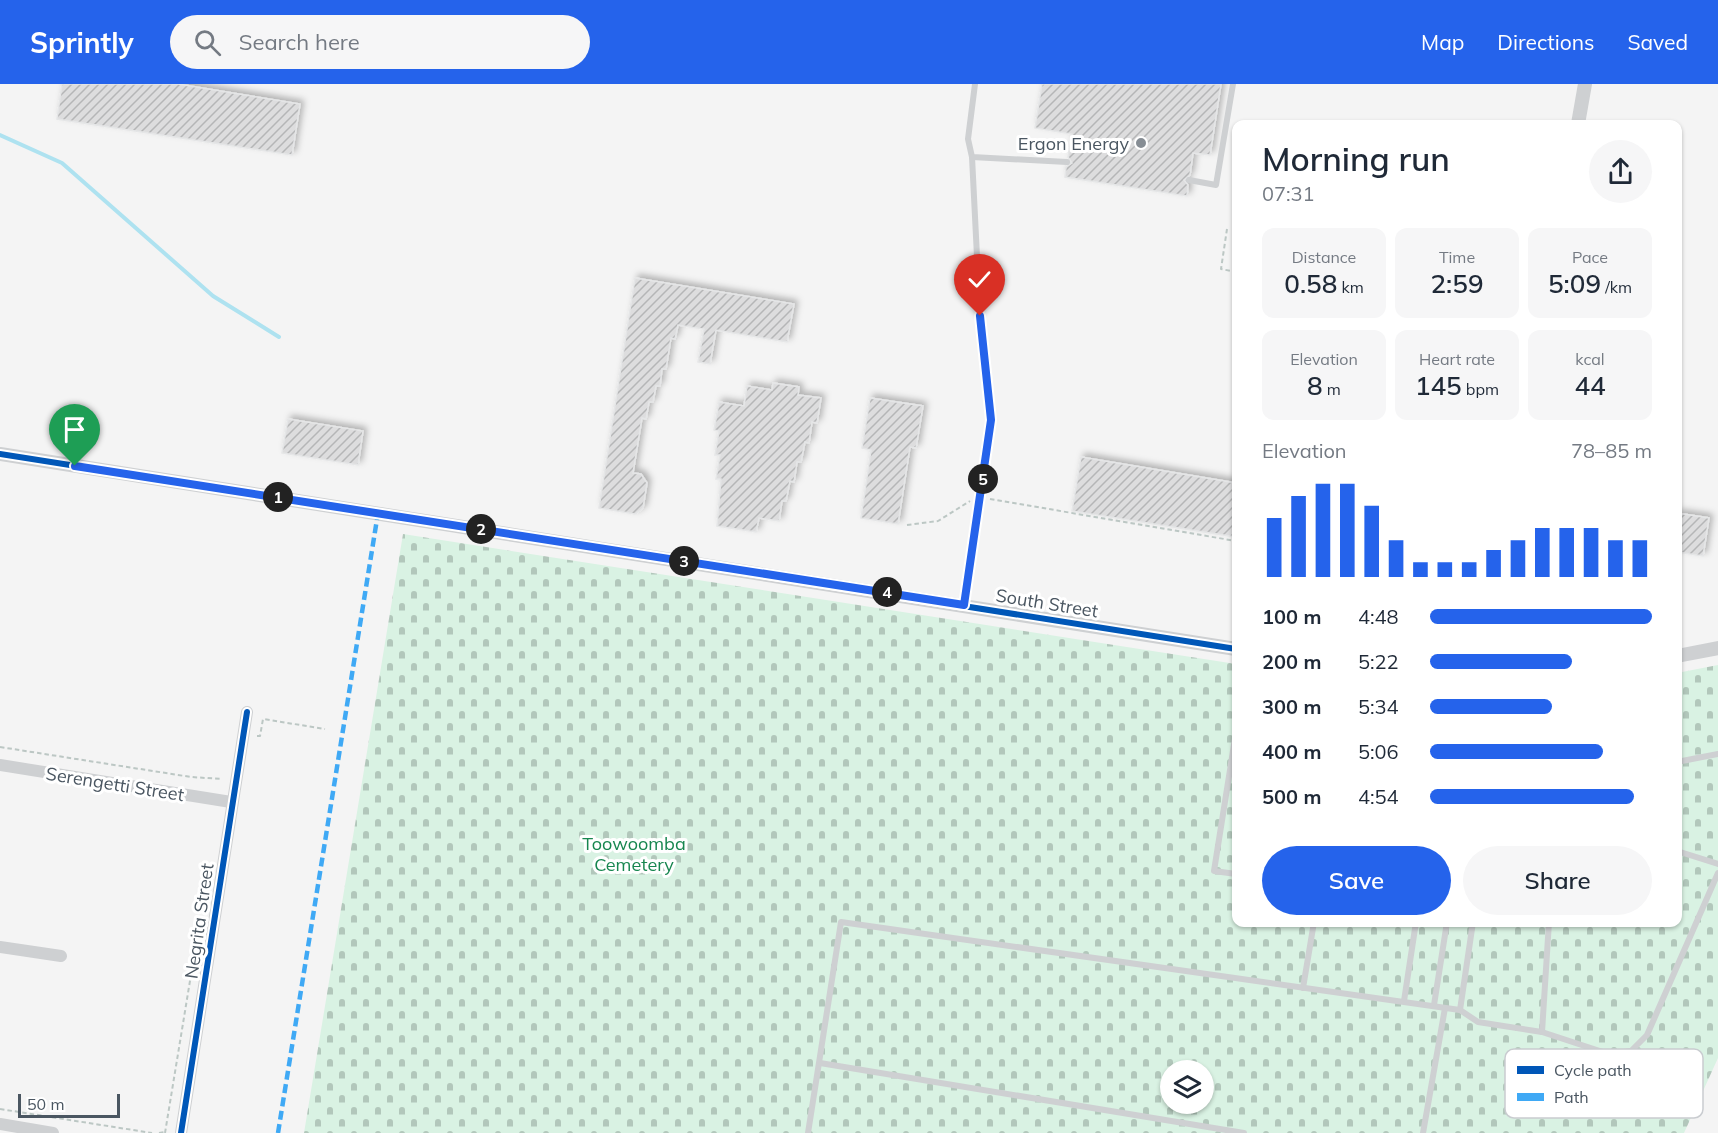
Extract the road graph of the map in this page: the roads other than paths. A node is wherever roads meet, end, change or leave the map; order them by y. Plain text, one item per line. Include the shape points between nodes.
1 (975, 84) edge
2 (1233, 84) edge
3 (1585, 84) edge
4 (1579, 120) edge
5 (972, 157) junction
6 (1067, 162) dead end
7 (1189, 180) dead end
8 (0, 454) edge
9 (964, 605) junction
10 (1232, 648) edge
11 (1718, 648) edge
12 (1682, 655) edge
13 (247, 712) dead end
14 (1718, 754) edge
15 (1232, 757) edge
16 (1682, 761) edge
17 (0, 765) edge
18 (225, 801) junction
19 (1682, 853) edge
20 (1718, 864) edge
21 (1232, 873) edge
22 (1718, 873) edge
23 (1313, 927) edge
24 (1415, 927) edge
25 (1446, 927) edge
26 (1472, 927) edge
27 (1549, 927) edge
28 (0, 947) edge
29 (61, 956) dead end
30 (1303, 988) junction
31 (1404, 1001) junction
32 (1434, 1005) junction
33 (1445, 1008) junction
34 (1460, 1010) junction
35 (1542, 1032) junction
36 (1594, 1049) edge
37 (1633, 1049) edge
38 (820, 1063) junction
39 (0, 1124) edge
40 (53, 1133) edge
41 (180, 1133) edge
42 (808, 1133) edge
43 (1244, 1133) edge
44 (1423, 1133) edge

1 - 5 lane via 968,139
2 - 7 lane via 1216,185
3 - 4 street
5 - 6 lane
5 - 9 lane via 980,316 991,420
8 - 9 street, South Street
9 - 10 street, South Street
11 - 12 street
13 - 18 street, Negrita Street
14 - 16 lane
15 - 21 lane via 1214,871
17 - 18 street, Serengetti Street
18 - 41 street, Negrita Street
19 - 20 lane
22 - 37 lane via 1647,1035
23 - 30 lane
24 - 31 lane
25 - 32 lane
26 - 34 lane
27 - 35 lane
28 - 29 street
30 - 31 lane
30 - 38 lane via 841,922
31 - 32 lane
32 - 33 lane
33 - 34 lane
33 - 44 lane
34 - 35 lane via 1478,1022
35 - 36 lane
38 - 42 lane
38 - 43 lane
39 - 40 street

